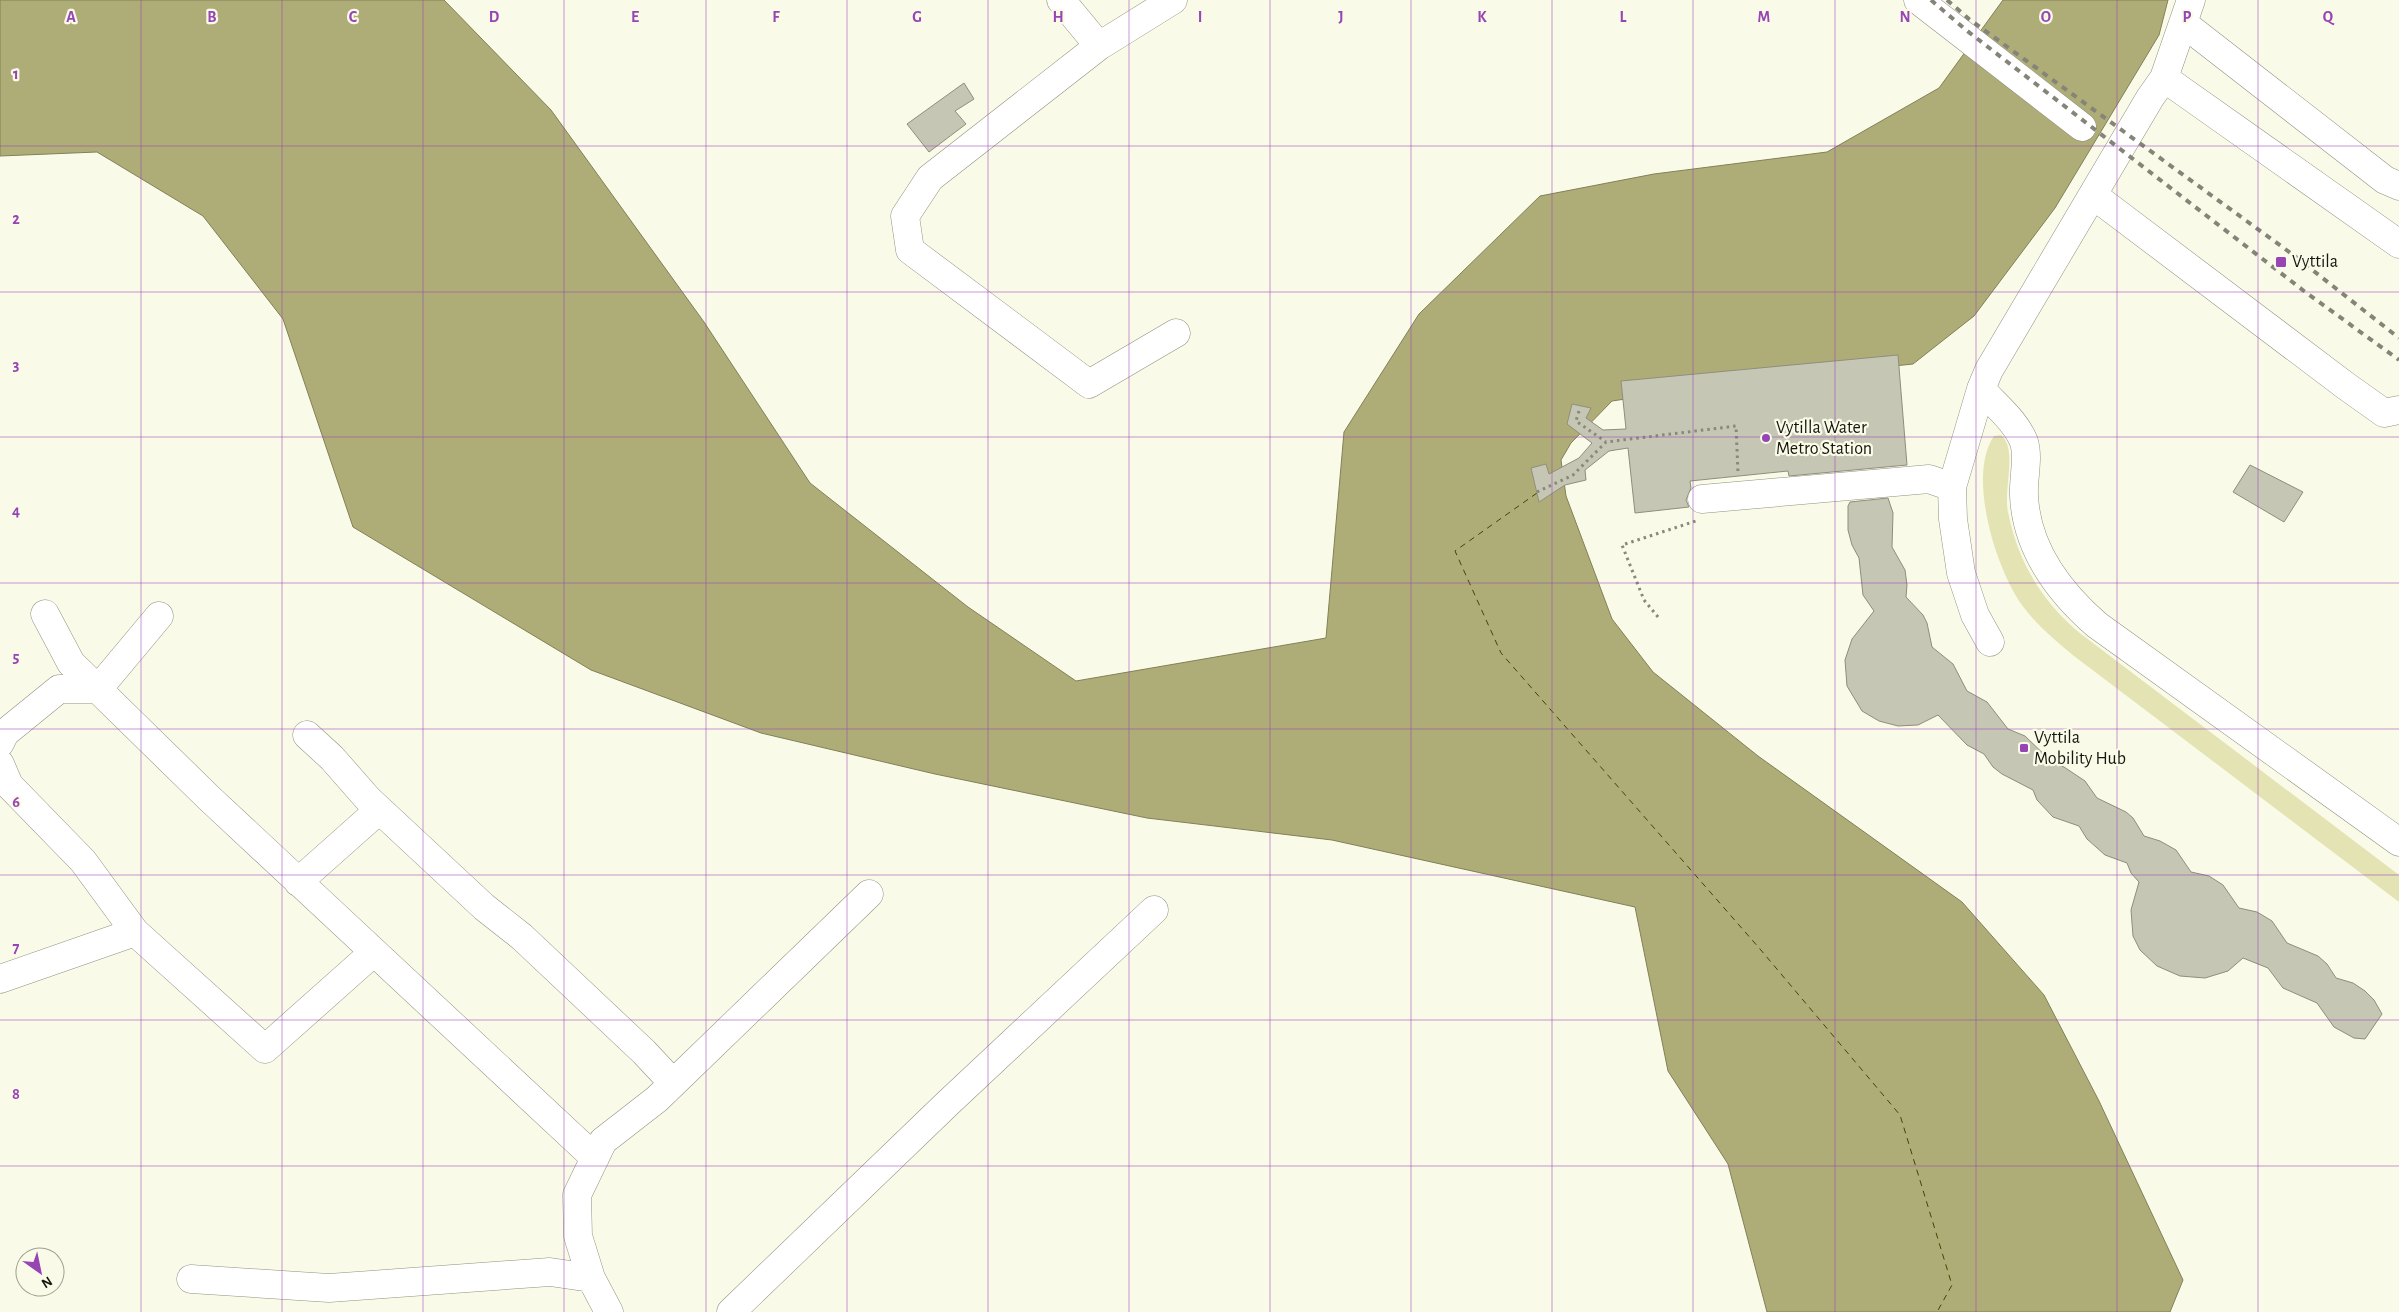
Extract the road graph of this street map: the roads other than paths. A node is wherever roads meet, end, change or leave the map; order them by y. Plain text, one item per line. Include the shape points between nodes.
1 (1061, 0) edge
2 (1918, 0) edge
3 (1166, 2) edge
4 (2187, 11) edge
5 (1099, 46) junction
6 (2164, 78) junction
7 (2082, 126) dead end
8 (2399, 186) edge
9 (2093, 195) junction
10 (2399, 244) edge
11 (1176, 333) dead end
12 (1981, 389) junction
13 (2399, 410) edge
14 (1952, 487) junction
15 (1700, 510) road end
16 (45, 614) dead end
17 (159, 616) dead end
18 (1990, 642) dead end
19 (98, 689) junction
20 (307, 735) dead end
21 (0, 743) edge
22 (0, 764) edge
23 (379, 810) junction
24 (2399, 842) edge
25 (298, 882) junction
26 (869, 894) dead end
27 (1154, 910) dead end
28 (136, 932) junction
29 (374, 952) junction
30 (0, 979) edge
31 (673, 1083) junction
32 (595, 1158) junction
33 (591, 1278) junction
34 (191, 1279) dead end
35 (609, 1312) edge
36 (731, 1312) edge

1 - 5 street
2 - 7 street
3 - 5 street
4 - 6 street
4 - 8 street via 2385,180
5 - 11 street via 930,178 905,216 910,250 1089,384
6 - 9 street
6 - 10 street
9 - 12 street via 1989,370
9 - 13 street via 2384,413
12 - 14 street
12 - 24 street via 2017,428 2024,444 2026,516 2046,568 2076,606 2097,625
14 - 15 street via 1929,479
14 - 18 street via 1961,573 1974,615
16 - 19 street via 71,663
17 - 19 street
19 - 21 street via 59,689 4,733
19 - 25 street
20 - 23 street
22 - 28 street via 10,785 84,861
23 - 25 street
23 - 31 street via 484,906 522,936
25 - 29 street
26 - 31 street
27 - 36 street
28 - 29 street via 265,1049
28 - 30 street
29 - 32 street
31 - 32 street via 603,1140
32 - 33 street via 577,1195 578,1236
33 - 34 street via 550,1272 329,1288
33 - 35 street

